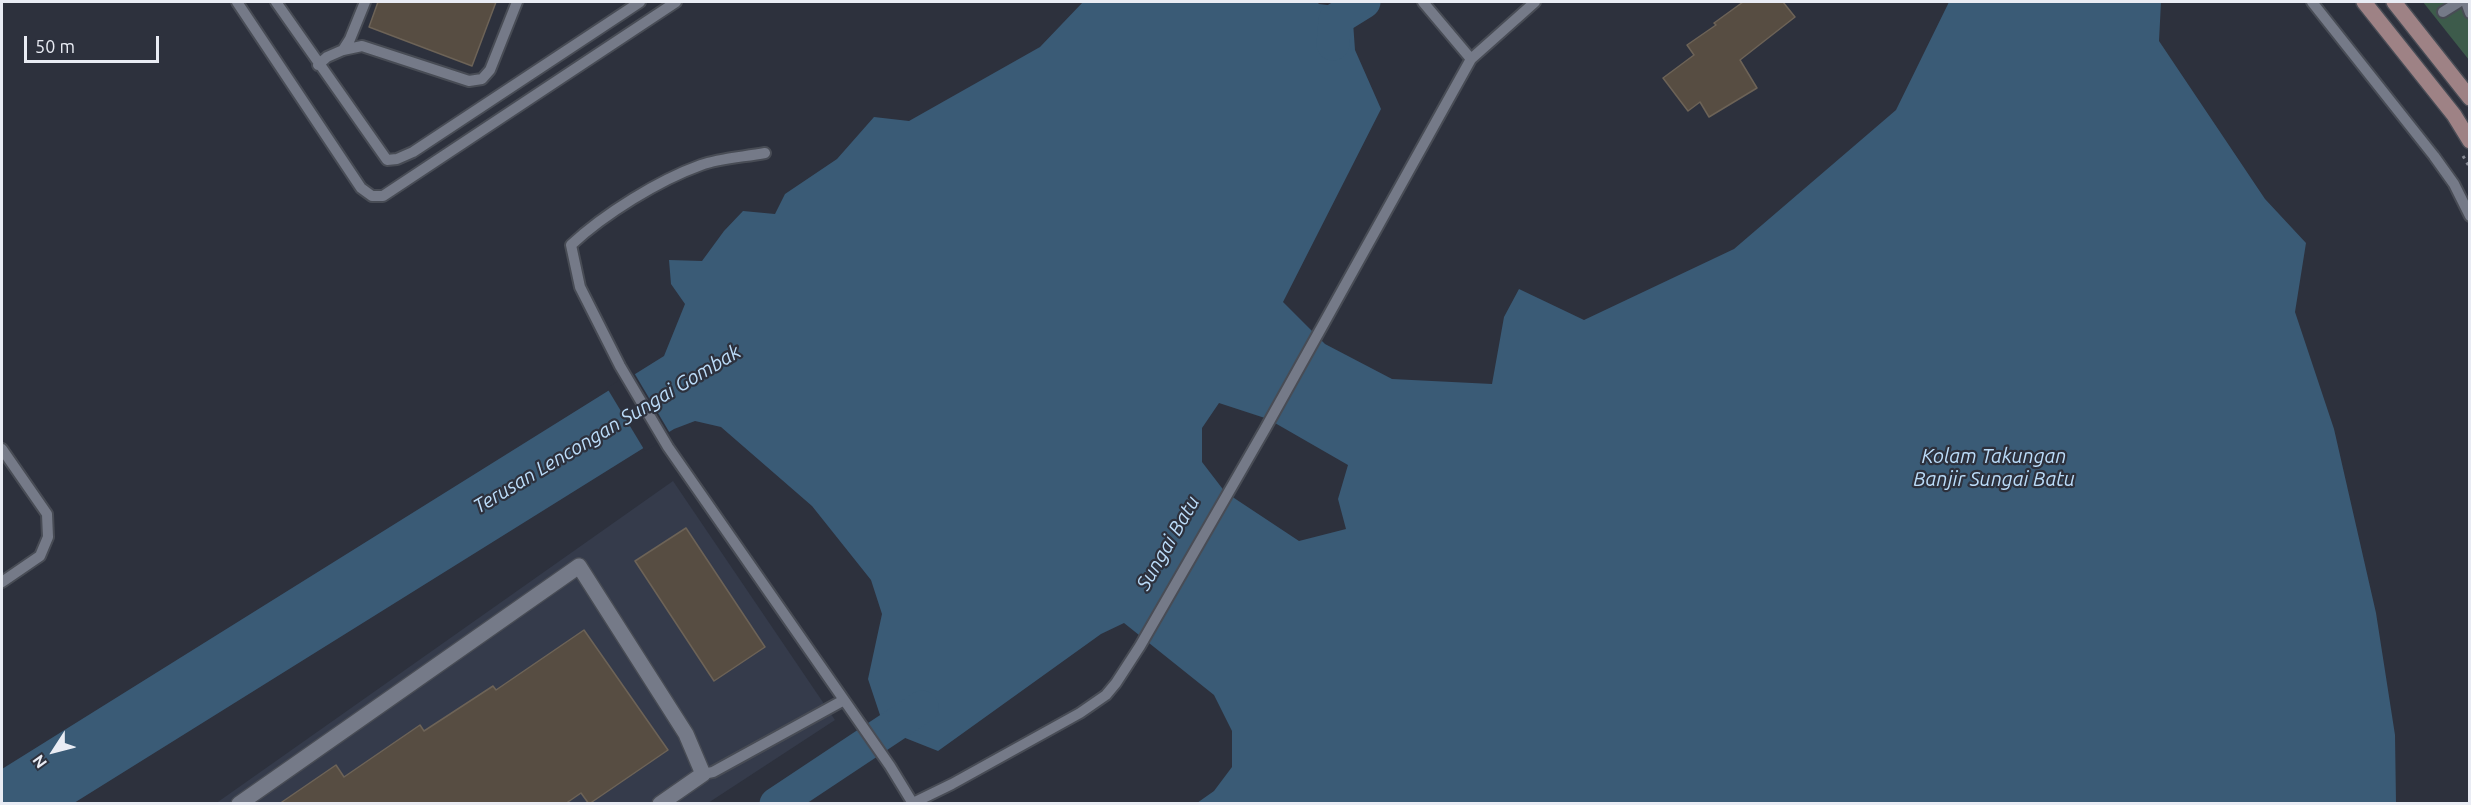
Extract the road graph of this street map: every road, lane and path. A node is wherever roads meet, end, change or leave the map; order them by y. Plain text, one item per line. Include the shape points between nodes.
1 (237, 2) edge
2 (276, 2) edge
3 (365, 2) edge
4 (517, 2) edge
5 (640, 2) edge
6 (676, 2) edge
7 (1424, 2) edge
8 (1535, 2) edge
9 (2312, 2) edge
10 (2364, 2) edge
11 (2394, 2) edge
12 (2459, 2) edge
13 (2466, 2) edge
14 (2443, 12) dead end
15 (2469, 13) edge
16 (343, 50) junction
17 (1471, 59) junction
18 (318, 65) junction
19 (2469, 98) edge
20 (2469, 141) edge
21 (765, 153) dead end
22 (2469, 216) edge
23 (2, 449) edge
24 (2, 582) edge
25 (844, 700) junction
26 (703, 774) junction
27 (911, 803) edge
28 (239, 804) edge
29 (660, 804) edge

1 - 6 lane via 361,188 372,196 384,196
2 - 18 lane
3 - 16 lane
4 - 16 lane via 490,70 482,79 469,81 362,46
5 - 18 lane via 397,159 387,160 378,150
7 - 17 lane
8 - 17 lane
9 - 22 lane via 2434,156 2454,184
10 - 20 street via 2454,115
11 - 19 street
12 - 14 lane
13 - 15 lane
16 - 18 lane
17 - 27 lane via 1265,429 1116,683 1096,703
21 - 25 lane via 703,164 663,182 589,229 571,245 580,287 620,366 668,447
23 - 24 lane via 47,514 48,537 40,556
25 - 26 lane
25 - 27 lane
26 - 28 street via 686,734 579,566
26 - 29 street

